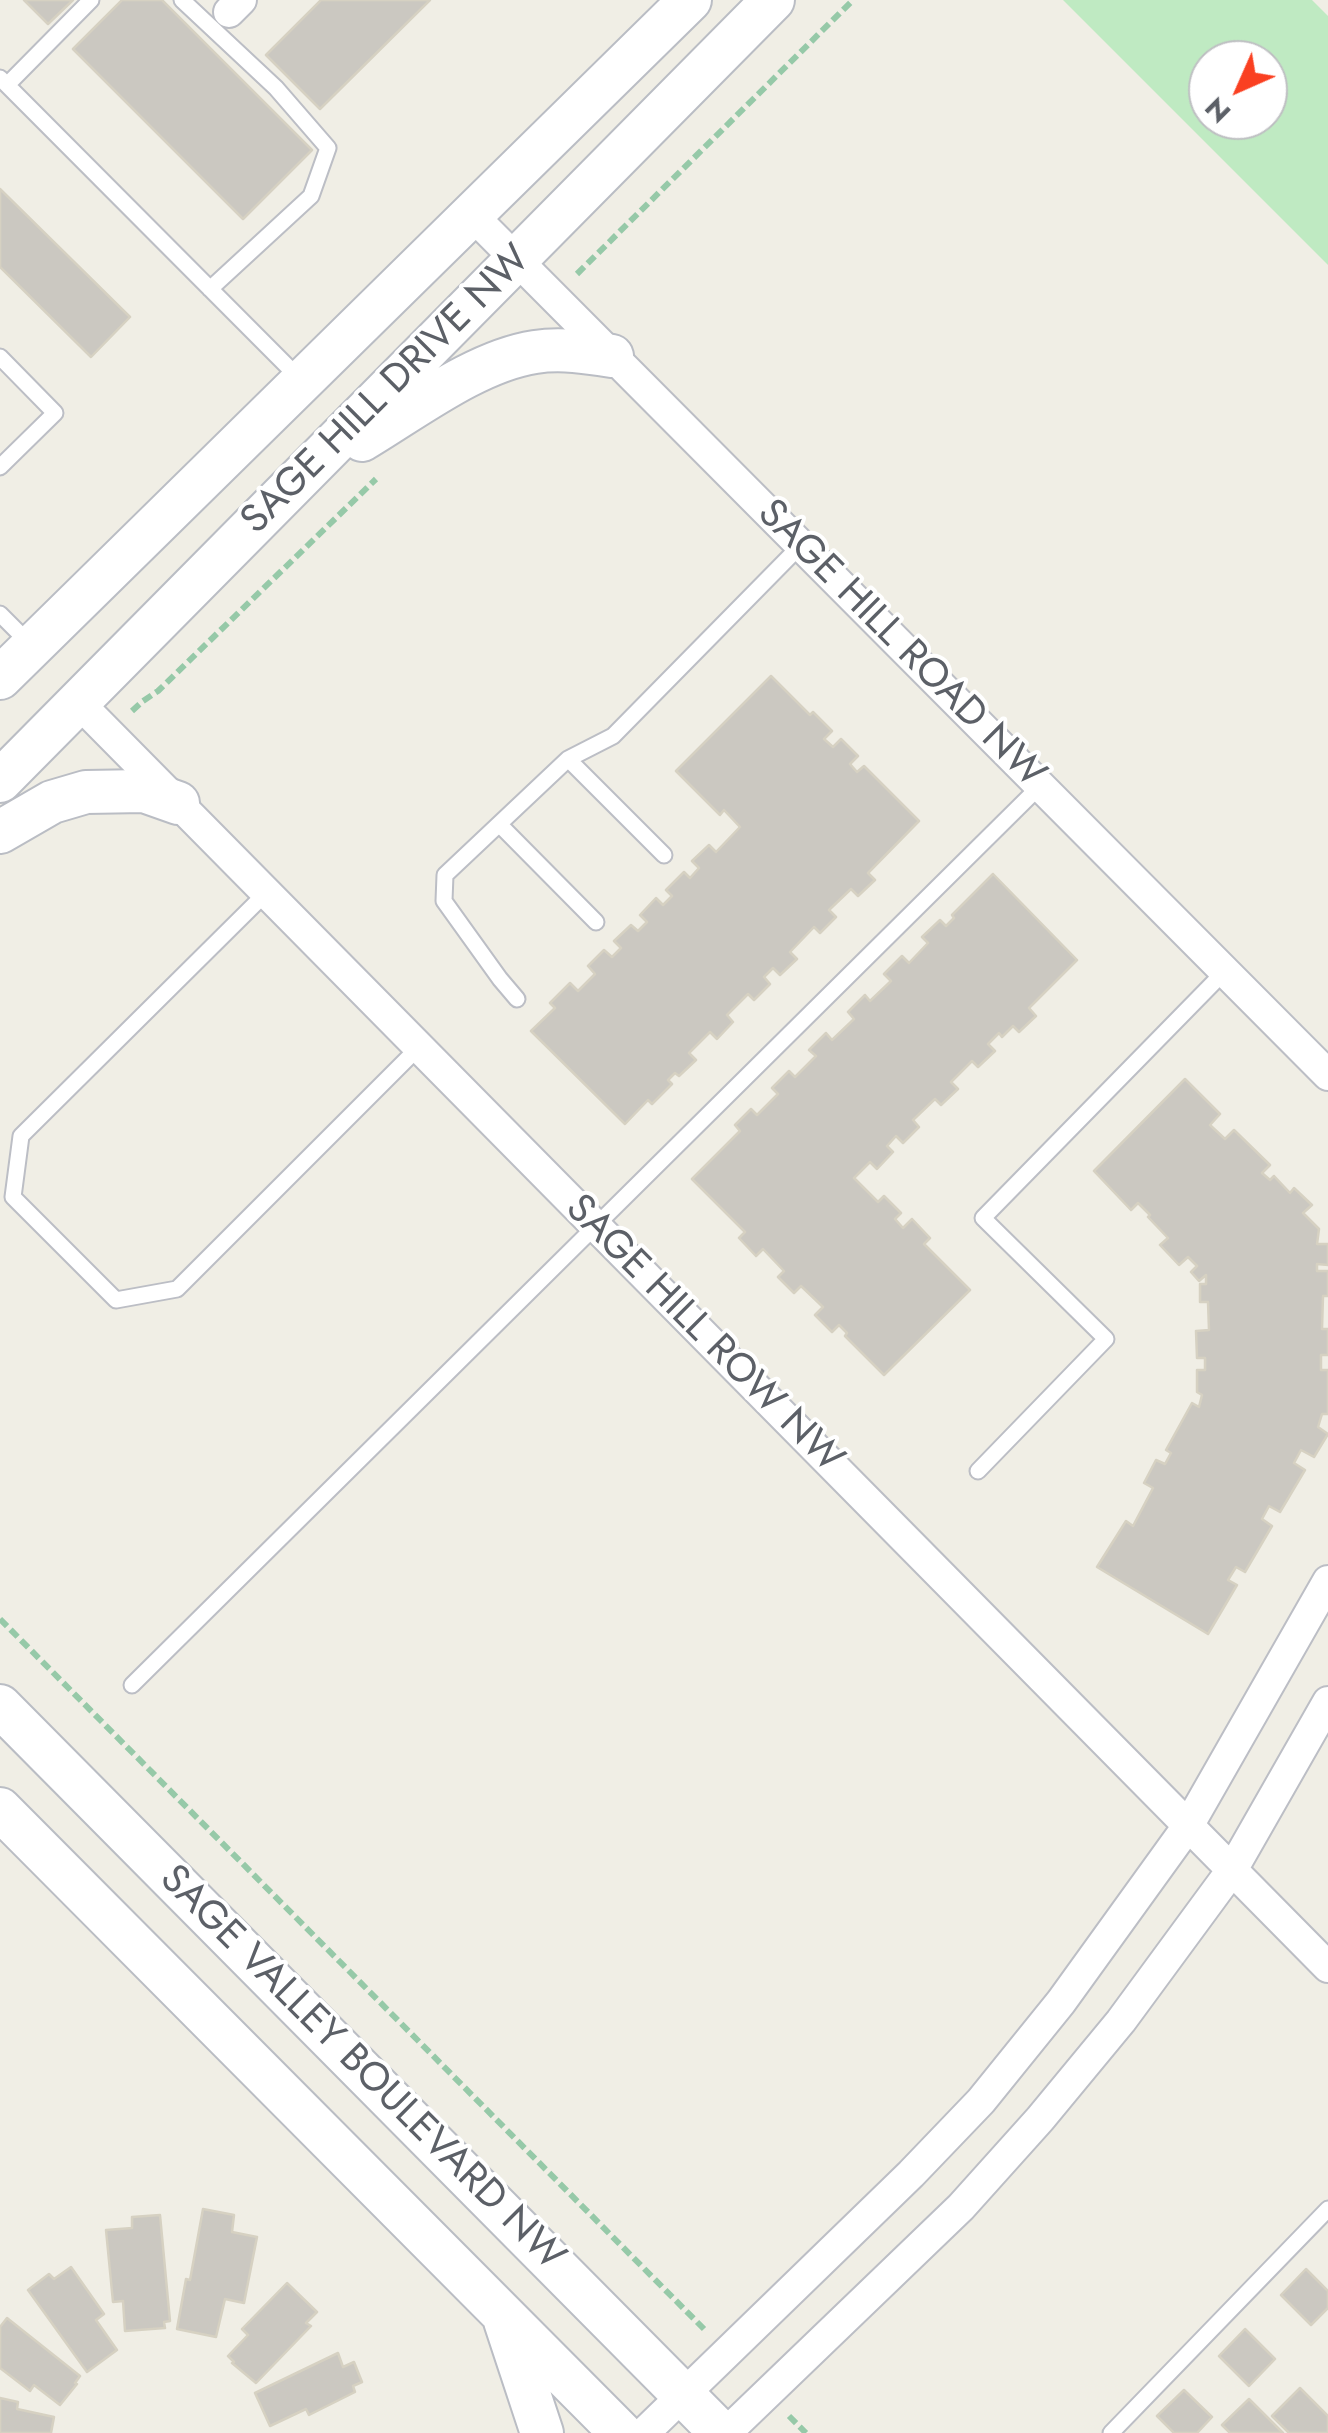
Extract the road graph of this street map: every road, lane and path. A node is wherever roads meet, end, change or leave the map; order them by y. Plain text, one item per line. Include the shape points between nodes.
1 (91, 0) edge
2 (182, 0) edge
3 (690, 0) edge
4 (772, 0) edge
5 (4, 82) edge
6 (472, 215) junction
7 (517, 260) junction
8 (210, 290) junction
9 (612, 356) junction
10 (3, 366) edge
11 (302, 382) junction
12 (0, 467) edge
13 (306, 473) junction
14 (800, 545) junction
15 (0, 614) edge
16 (33, 647) junction
17 (0, 678) edge
18 (78, 702) junction
19 (568, 759) junction
20 (0, 781) edge
21 (1040, 786) junction
22 (178, 803) junction
23 (499, 824) junction
24 (0, 832) edge
25 (664, 855) dead end
26 (266, 893) junction
27 (596, 922) dead end
28 (1225, 972) junction
29 (518, 999) dead end
30 (419, 1048) junction
31 (1328, 1075) edge
32 (12, 1197) junction
33 (0, 1209) edge
34 (596, 1226) junction
35 (978, 1472) dead end
36 (1328, 1581) edge
37 (0, 1619) edge
38 (132, 1686) dead end
39 (1328, 1702) edge
40 (0, 1706) edge
41 (0, 1809) edge
42 (1188, 1826) junction
43 (1232, 1870) junction
44 (1328, 1967) edge
45 (1328, 2209) edge
46 (502, 2311) junction
47 (728, 2352) junction
48 (767, 2394) junction
49 (684, 2395) junction
50 (542, 2433) edge
51 (621, 2433) edge
52 (644, 2433) edge
53 (723, 2433) edge
54 (806, 2433) edge
55 (1111, 2433) edge

1 - 5 lane
2 - 8 lane via 276,88 328,148 311,196
3 - 6 street, SAGE HILL DRIVE NW
4 - 7 street, SAGE HILL DRIVE NW
5 - 8 lane
6 - 7 street, SAGE HILL ROAD NW
6 - 11 street, SAGE HILL DRIVE NW
7 - 9 street, SAGE HILL ROAD NW
7 - 13 street, SAGE HILL DRIVE NW
8 - 11 lane
9 - 13 street via 559,350 477,370
9 - 14 street, SAGE HILL ROAD NW
10 - 12 lane via 55,413
11 - 16 street, SAGE HILL DRIVE NW
13 - 18 street, SAGE HILL DRIVE NW
14 - 19 lane via 614,736
14 - 21 street, SAGE HILL ROAD NW
15 - 16 lane
16 - 17 street, SAGE HILL DRIVE NW
18 - 20 street, SAGE HILL DRIVE NW
18 - 22 street, SAGE HILL ROW NW
19 - 23 lane
19 - 25 lane
21 - 28 street, SAGE HILL ROAD NW
21 - 34 lane
22 - 24 street via 144,792 86,792 52,802
22 - 26 street, SAGE HILL ROW NW
23 - 27 lane
23 - 29 lane via 444,875 444,900
26 - 30 street, SAGE HILL ROW NW
26 - 32 lane via 21,1136
28 - 31 street, SAGE HILL ROAD NW
28 - 35 lane via 983,1218 1106,1339
30 - 32 lane via 177,1290 116,1300
30 - 34 street, SAGE HILL ROW NW
32 - 33 lane
34 - 38 lane
34 - 42 street, SAGE HILL ROW NW
36 - 42 street
37 - 47 path
39 - 43 street
40 - 49 street, SAGE VALLEY BOULEVARD NW
41 - 46 street, SAGE VALLEY BOULEVARD NW
42 - 43 street, SAGE HILL ROW NW
42 - 47 street via 981,2101
43 - 44 street, SAGE HILL ROW NW
43 - 48 street via 1040,2119 961,2207
45 - 55 lane
46 - 50 street
46 - 51 street, SAGE VALLEY BOULEVARD NW
47 - 49 street
48 - 53 street
48 - 54 path
49 - 52 street
49 - 53 street, SAGE VALLEY BOULEVARD NW

